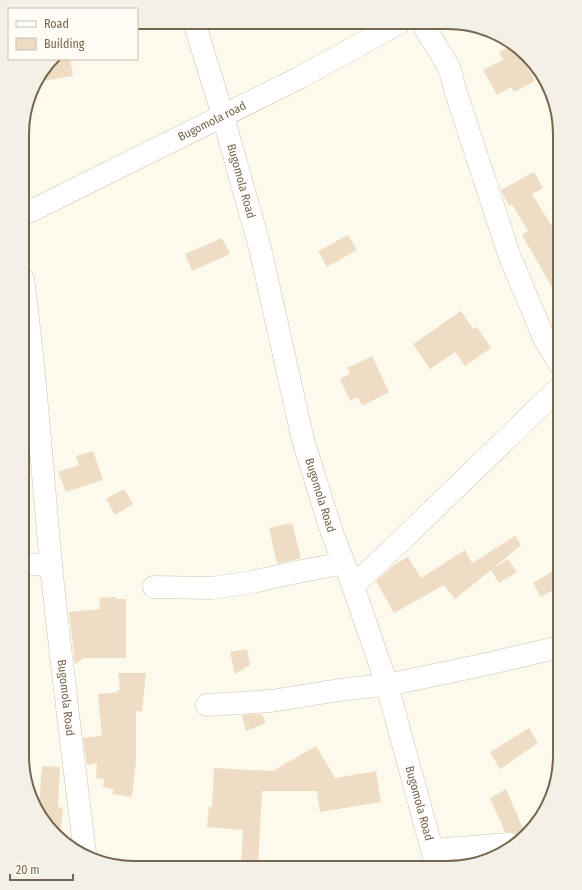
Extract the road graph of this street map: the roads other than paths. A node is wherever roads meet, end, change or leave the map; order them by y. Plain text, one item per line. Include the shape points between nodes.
1 (196, 29) edge
2 (388, 29) edge
3 (426, 29) edge
4 (223, 116) junction
5 (29, 211) edge
6 (29, 327) edge
7 (553, 353) edge
8 (553, 394) edge
9 (344, 563) junction
10 (29, 564) edge
11 (52, 565) junction
12 (353, 586) junction
13 (154, 587) dead end
14 (553, 649) edge
15 (387, 685) junction
16 (207, 705) dead end
17 (503, 845) edge
18 (84, 849) edge
19 (435, 859) edge

1 - 4 street, Bugomola Road
2 - 4 street, Bugomola road
3 - 7 street via 448,66 510,257 544,338
4 - 5 street, Bugomola road
4 - 9 street, Bugomola Road via 260,248 303,440
6 - 11 street, Bugomola Road
8 - 12 street
9 - 12 street, Bugomola Road
9 - 13 street via 212,588
10 - 11 street
11 - 18 street, Bugomola Road
12 - 15 street, Bugomola Road
14 - 15 street
15 - 16 street via 271,701
15 - 19 street, Bugomola Road
17 - 19 street

